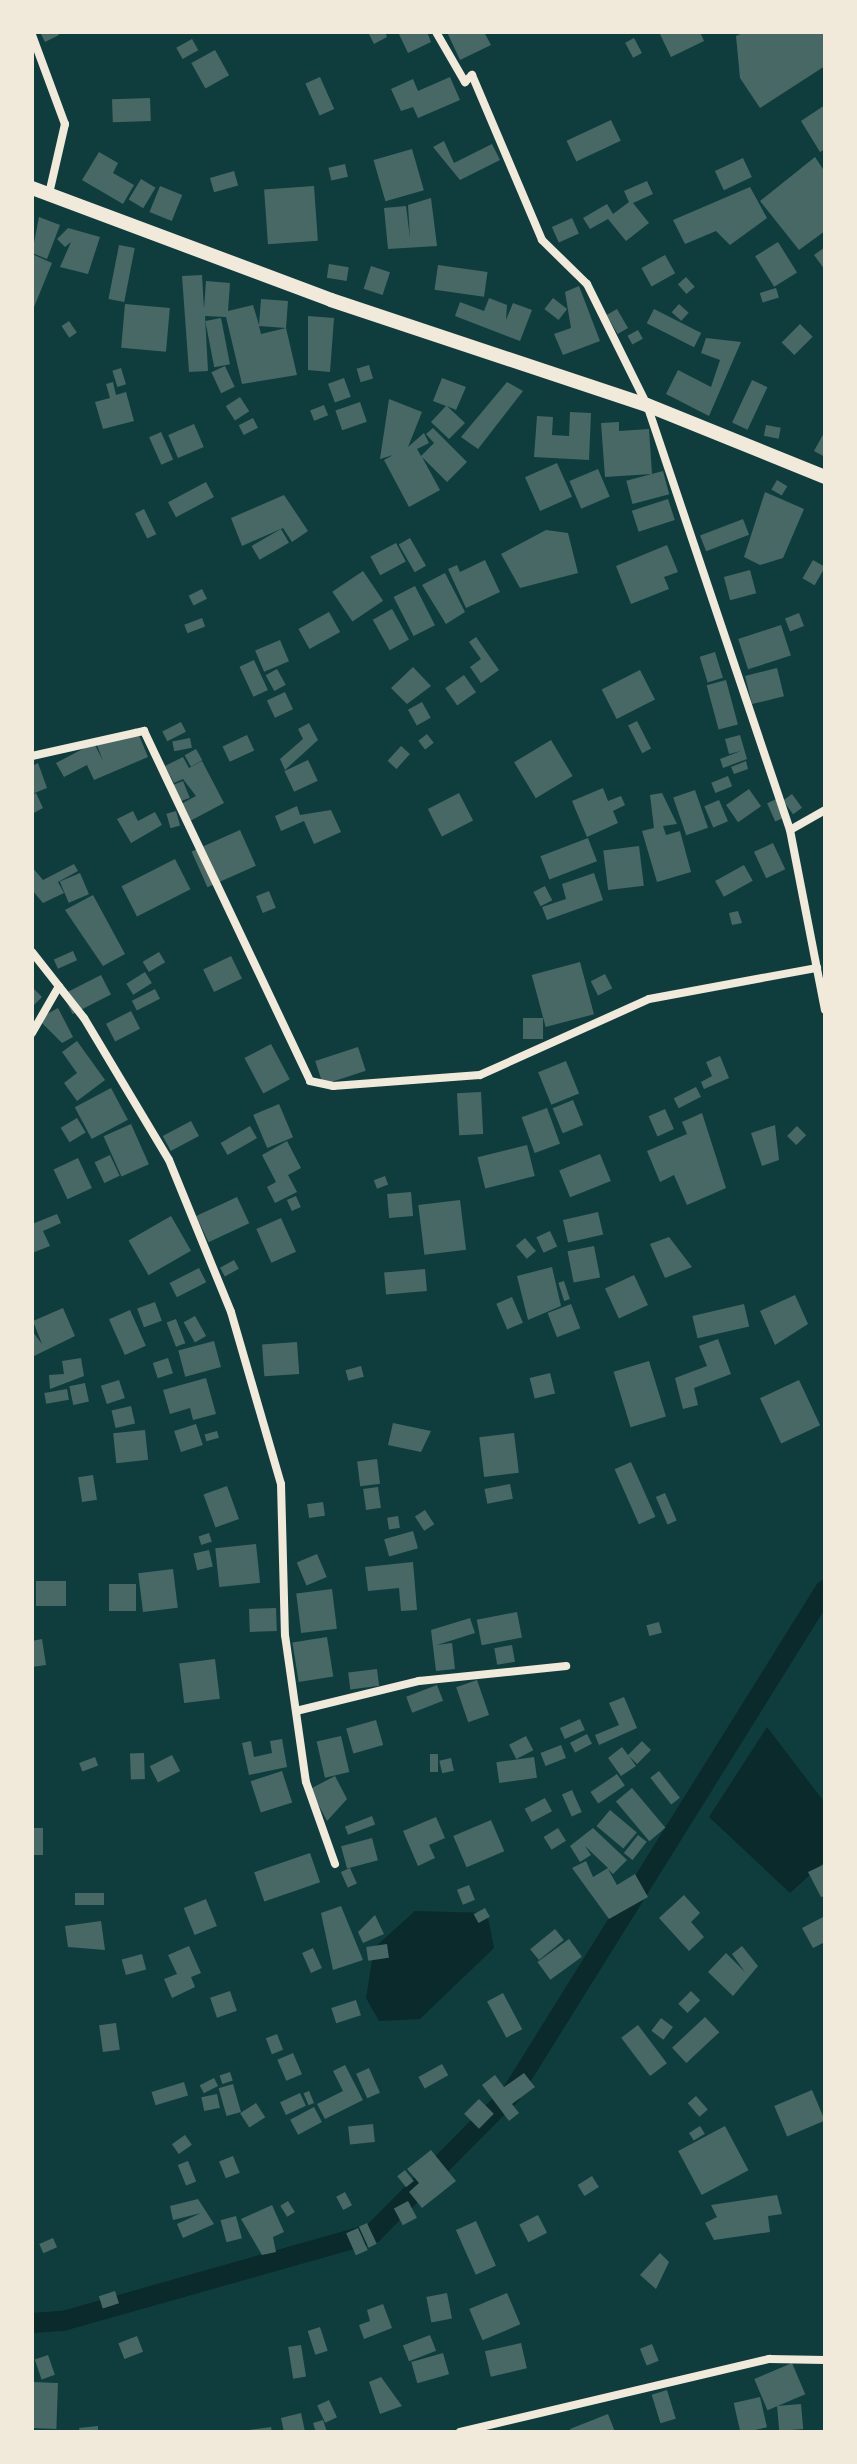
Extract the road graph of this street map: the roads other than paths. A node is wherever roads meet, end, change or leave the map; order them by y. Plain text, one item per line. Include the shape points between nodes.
1 (436, 32) edge
2 (32, 35) edge
3 (32, 188) edge
4 (49, 194) junction
5 (647, 405) junction
6 (825, 477) edge
7 (32, 756) edge
8 (825, 810) edge
9 (790, 830) junction
10 (32, 952) edge
11 (817, 968) junction
12 (59, 986) junction
13 (825, 1010) edge
14 (32, 1033) edge
15 (566, 1666) dead end
16 (296, 1711) junction
17 (335, 1864) dead end
18 (825, 2360) edge
19 (460, 2432) edge

1 - 5 street via 465,82 472,75 542,240 587,284
2 - 4 street via 65,124
3 - 4 main road
4 - 5 main road via 331,300
5 - 6 main road
5 - 9 street
7 - 11 street via 144,731 310,1081 333,1086 480,1075 649,999
8 - 9 street
9 - 11 street
10 - 12 street
11 - 13 street
12 - 14 street
12 - 16 street via 169,1160 231,1312 281,1484 285,1635
15 - 16 street via 419,1681
16 - 17 street via 306,1782
18 - 19 street via 769,2359

